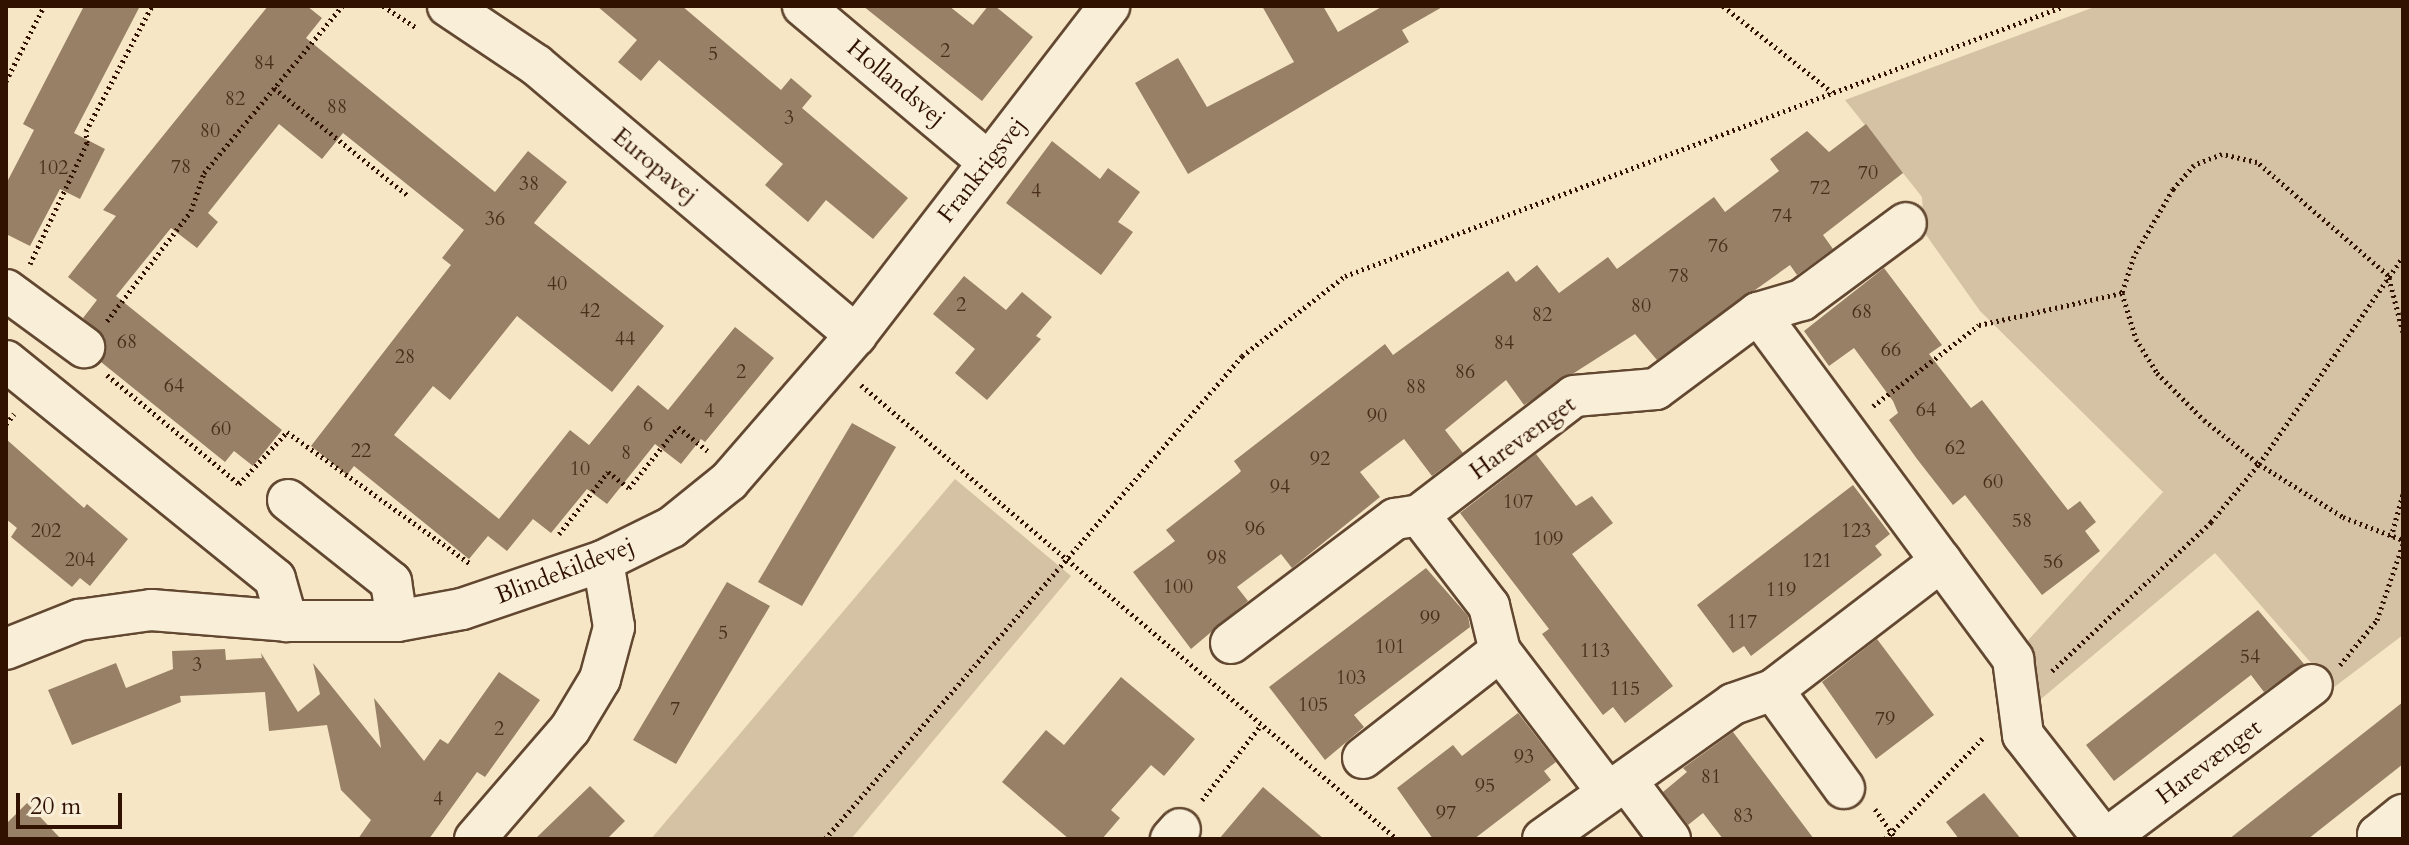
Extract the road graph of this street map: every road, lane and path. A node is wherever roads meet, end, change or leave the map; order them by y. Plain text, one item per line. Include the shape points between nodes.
1 (44, 6) edge
2 (152, 6) edge
3 (342, 6) edge
4 (448, 6) edge
5 (803, 6) edge
6 (1109, 6) edge
7 (1723, 6) edge
8 (2064, 6) edge
9 (6, 81) edge
10 (274, 88) junction
11 (1833, 92) junction
12 (988, 162) junction
13 (407, 195) dead end
14 (1906, 223) dead end
15 (2403, 257) edge
16 (2388, 275) junction
17 (2122, 293) junction
18 (12, 301) edge
19 (1758, 313) junction
20 (2403, 332) edge
21 (84, 347) junction
22 (844, 348) junction
23 (6, 361) edge
24 (1843, 429) junction
25 (718, 439) dead end
26 (2259, 464) junction
27 (2403, 494) edge
28 (288, 500) dead end
29 (1419, 515) junction
30 (557, 537) dead end
31 (2391, 537) junction
32 (2403, 542) edge
33 (482, 561) dead end
34 (603, 561) junction
35 (1065, 561) junction
36 (1941, 561) junction
37 (287, 621) junction
38 (397, 621) junction
39 (8, 642) edge
40 (1231, 643) dead end
41 (1500, 651) junction
42 (2312, 685) joint
43 (1773, 690) junction
44 (2018, 702) junction
45 (1261, 725) junction
46 (1363, 758) dead end
47 (1617, 787) junction
48 (1844, 788) dead end
49 (1176, 834) edge
50 (475, 839) edge
51 (825, 839) edge
52 (1397, 839) edge
53 (1543, 839) edge
54 (1670, 839) edge
55 (1885, 839) edge
56 (2105, 839) edge

1 - 9 path
2 - 18 path via 86,131 87,143 62,202
3 - 10 path
4 - 22 street, Europavej via 536,65
5 - 12 street, Hollandsvej
6 - 12 street, Frankrigsvej
7 - 11 path
8 - 11 path
10 - 13 path
10 - 21 path via 204,173 191,211
11 - 35 path via 1345,276 1242,356
12 - 22 street, Frankrigsvej
14 - 19 street, Harevænget via 1802,300
15 - 16 path
16 - 17 path via 2257,162 2222,154 2194,165 2173,189 2134,256
16 - 20 path
16 - 26 path
17 - 24 path via 1979,325
17 - 26 path via 2136,339 2157,373
18 - 21 street
19 - 24 street, Harevænget
19 - 29 street, Harevænget via 1656,389 1574,396
21 - 33 path via 83,355 239,484 287,432 467,566
22 - 34 street, Blindekildevej via 729,481 672,527
22 - 35 path
23 - 37 street via 275,579
24 - 36 street, Harevænget
25 - 30 path via 708,451 678,427 629,488 608,472
26 - 31 path via 2343,517
26 - 44 path via 2211,522
27 - 31 path
28 - 38 street via 391,582
29 - 40 street, Harevænget via 1395,519
29 - 41 street via 1489,606
31 - 32 path
32 - 42 path via 2377,620 2348,659
34 - 38 street, Blindekildevej via 462,609
34 - 50 street via 614,627 600,679 570,729
35 - 45 path
35 - 51 path
36 - 43 street
36 - 44 street, Harevænget via 2013,659
37 - 38 street, Blindekildevej
37 - 39 street, Blindekildevej via 151,610 79,620
41 - 46 street
41 - 47 street
42 - 56 street, Harevænget
43 - 47 street via 1733,704
43 - 48 street
44 - 55 path
44 - 56 street, Harevænget via 2023,735
45 - 49 path
45 - 52 path
47 - 53 street
47 - 54 street

